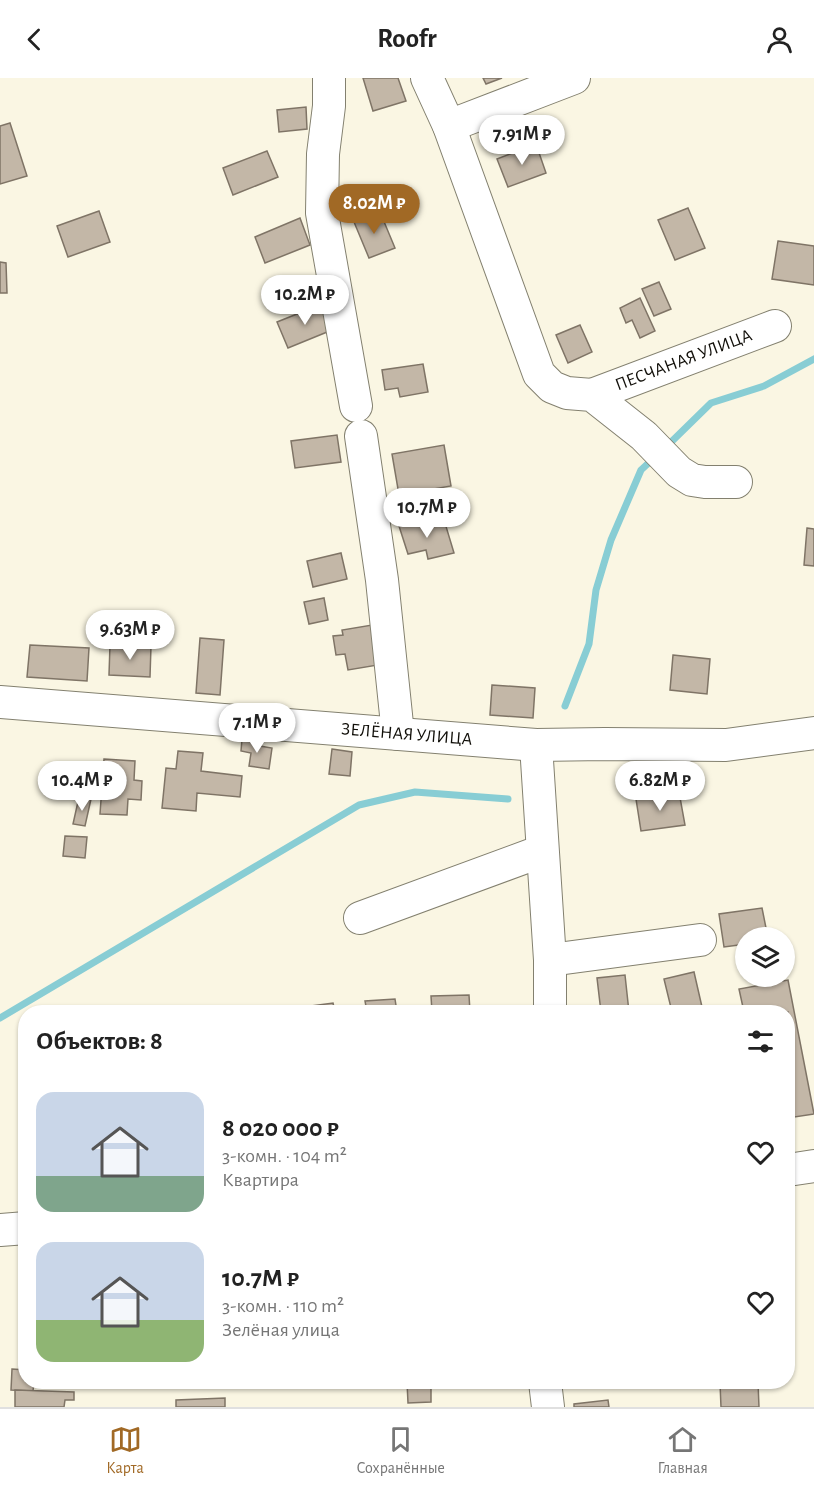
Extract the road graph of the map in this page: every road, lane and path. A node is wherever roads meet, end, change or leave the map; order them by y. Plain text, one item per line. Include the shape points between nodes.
1 (329, 78) edge
2 (427, 78) edge
3 (574, 78) edge
4 (449, 126) junction
5 (775, 326) dead end
6 (592, 395) junction
7 (736, 482) dead end
8 (0, 702) edge
9 (814, 733) edge
10 (398, 734) junction
11 (536, 745) junction
12 (542, 851) junction
13 (360, 918) dead end
14 (700, 940) dead end
15 (550, 960) junction
16 (550, 1005) edge
17 (814, 1166) edge
18 (795, 1169) edge
19 (18, 1229) edge
20 (0, 1230) edge
21 (546, 1389) edge
22 (548, 1407) edge

1 - 10 street via 322,213 382,580
2 - 4 street
3 - 4 street
4 - 6 street via 539,374 552,387 567,393
5 - 6 street, ПЕСЧАНАЯ УЛИЦА
6 - 7 street via 692,480
8 - 10 street, ЗЕЛЁНАЯ УЛИЦА
9 - 11 street, ЗЕЛЁНАЯ УЛИЦА via 726,746
10 - 11 street, ЗЕЛЁНАЯ УЛИЦА
11 - 12 street
12 - 13 street
12 - 15 street
14 - 15 street
15 - 16 street
17 - 18 street
19 - 20 street
21 - 22 street

